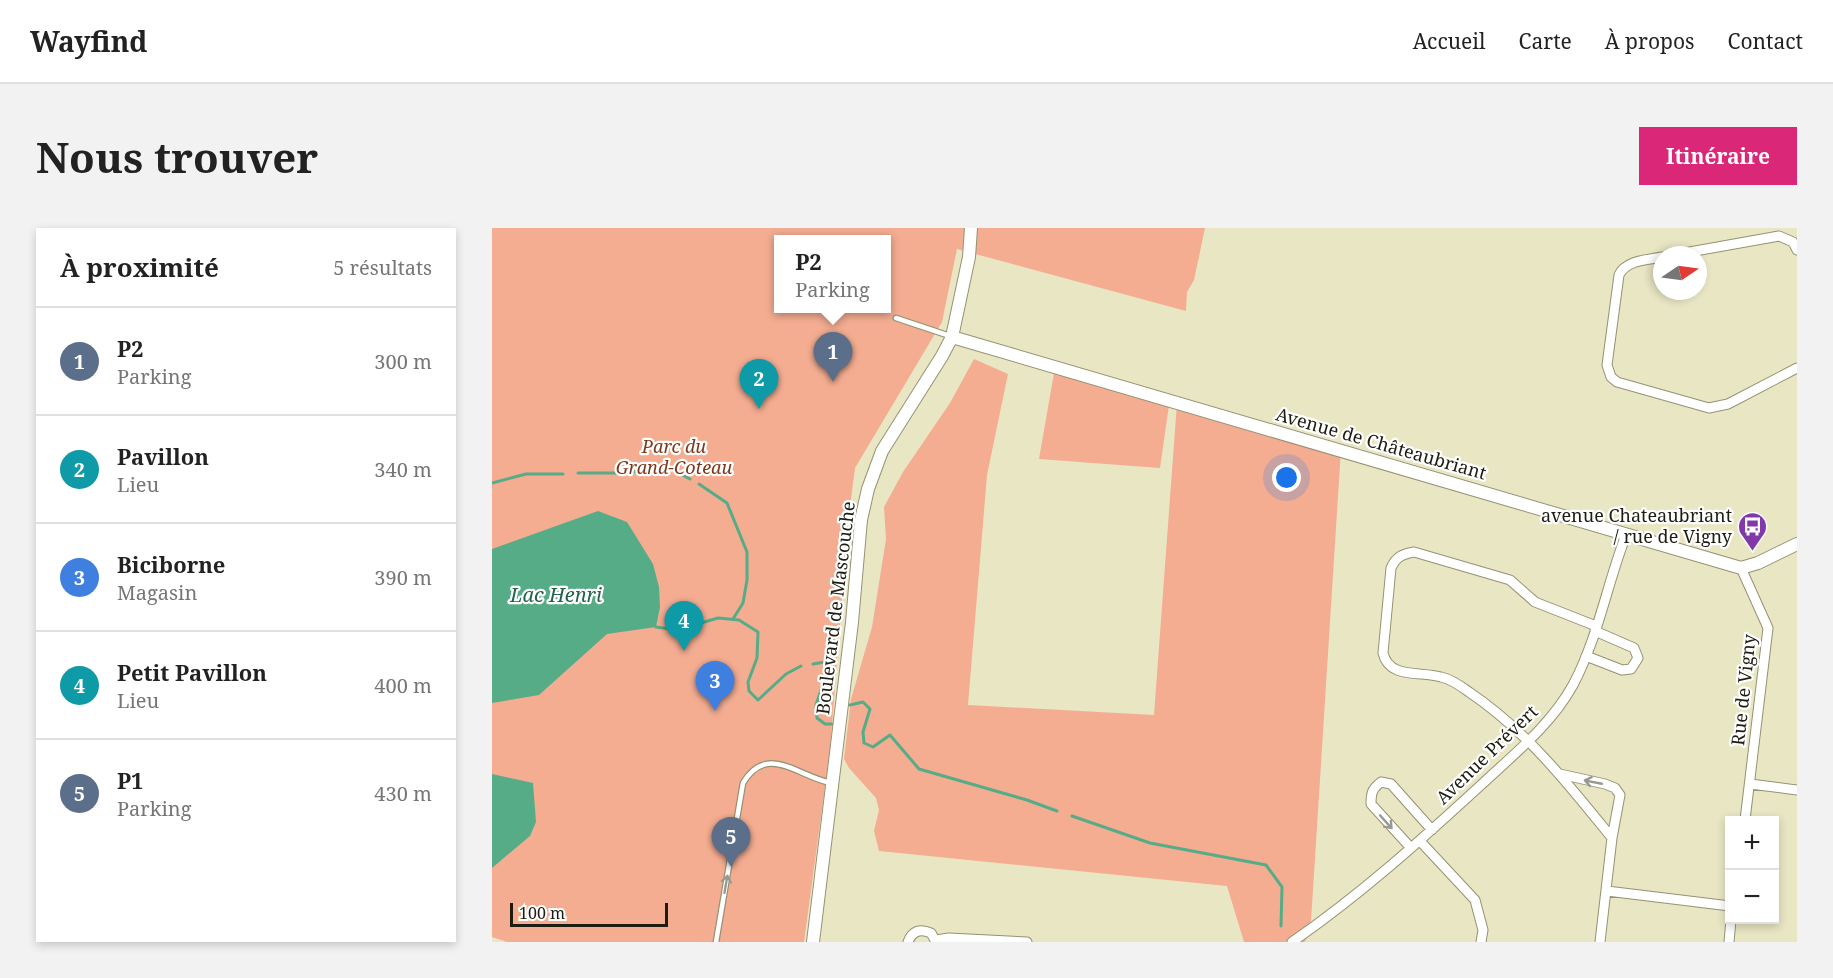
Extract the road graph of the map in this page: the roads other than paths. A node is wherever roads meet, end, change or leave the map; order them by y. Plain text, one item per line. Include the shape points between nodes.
1 (970, 228) edge
2 (1707, 249) edge
3 (1797, 250) edge
4 (1653, 258) edge
5 (896, 318) dead end
6 (952, 337) junction
7 (1797, 368) edge
8 (1626, 534) junction
9 (1797, 544) edge
10 (1742, 568) junction
11 (1596, 629) junction
12 (1586, 656) junction
13 (1529, 740) junction
14 (1560, 774) junction
15 (833, 784) junction
16 (1750, 784) junction
17 (1797, 790) edge
18 (1746, 816) edge
19 (1432, 830) junction
20 (1612, 838) junction
21 (1420, 841) junction
22 (1411, 848) junction
23 (1606, 891) junction
24 (1725, 905) edge
25 (1731, 924) edge
26 (936, 941) edge
27 (716, 942) edge
28 (813, 942) edge
29 (908, 942) edge
30 (1027, 942) edge
31 (1292, 942) edge
32 (1481, 942) edge
33 (1600, 942) edge
34 (1729, 942) edge

1 - 6 street, Boulevard de Mascouche via 969,256
2 - 3 street via 1779,236 1792,242
4 - 7 street via 1637,261 1619,275 1607,365 1617,382 1709,408 1728,404
5 - 6 lane
6 - 8 street, Avenue de Châteaubriant
6 - 15 street, Boulevard de Mascouche via 882,451 868,489 861,520
8 - 10 street, Avenue de Châteaubriant
8 - 11 street, Avenue Prévert
9 - 10 street
10 - 16 street, Rue de Vigny via 1768,628
11 - 12 street, Avenue Prévert
11 - 12 street via 1634,648 1638,657 1631,669 1622,670
11 - 13 street via 1535,602 1510,580 1414,552 1395,560 1391,568 1385,661 1400,671 1446,678
12 - 13 street, Avenue Prévert via 1548,722
13 - 14 street
13 - 19 street, Avenue Prévert
14 - 20 street
20 -> 14 street via 1620,795 1615,788
27 -> 15 lane via 743,783 748,776 754,768 775,763
15 - 28 street, Boulevard de Mascouche
16 - 17 street
16 - 18 street, Rue de Vigny
19 - 21 street, Avenue Prévert
19 -> 22 street via 1391,784 1381,782 1376,786 1371,792 1371,804
20 - 23 street
21 - 22 street, Avenue Prévert
21 - 32 street via 1475,900 1483,930
22 - 31 street, Avenue Prévert via 1356,896
23 - 24 street
23 - 33 street
25 - 34 street
26 - 29 street via 931,933 922,930 913,933
26 - 30 street via 949,938

